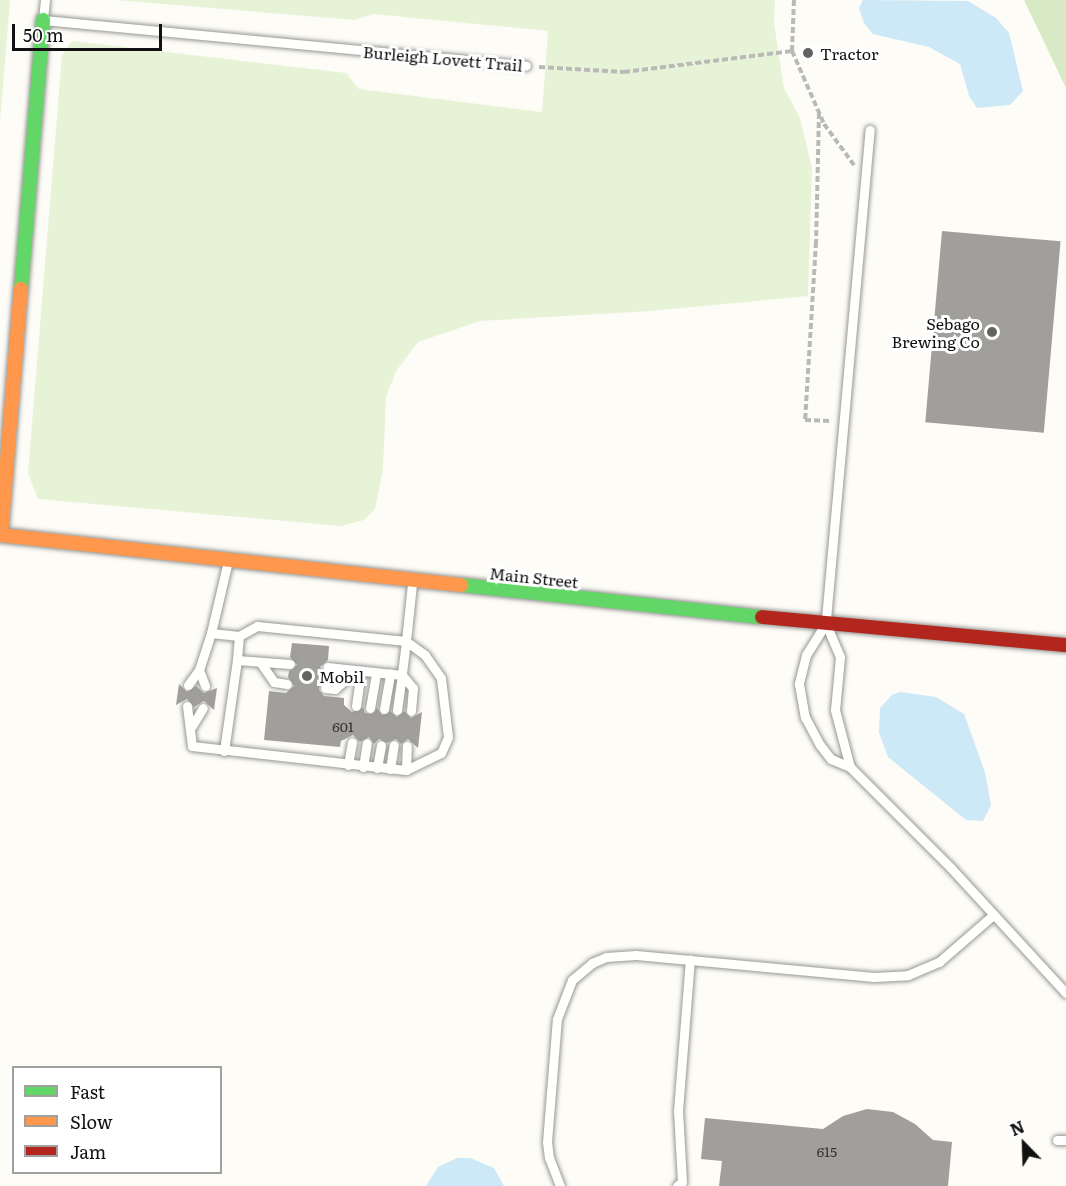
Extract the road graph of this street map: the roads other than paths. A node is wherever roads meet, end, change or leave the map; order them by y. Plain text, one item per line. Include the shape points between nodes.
1 (45, 0) edge
2 (43, 20) junction
3 (526, 66) road end
4 (870, 130) dead end
5 (1, 535) edge
6 (228, 560) junction
7 (412, 580) junction
8 (826, 624) junction
9 (211, 633) junction
10 (239, 636) junction
11 (406, 641) junction
12 (1066, 645) edge
13 (237, 660) junction
14 (260, 662) junction
15 (290, 664) dead end
16 (327, 667) dead end
17 (199, 670) junction
18 (358, 671) junction
19 (376, 673) junction
20 (390, 674) junction
21 (402, 675) junction
22 (287, 684) dead end
23 (188, 685) dead end
24 (205, 686) dead end
25 (325, 688) dead end
26 (187, 706) dead end
27 (356, 706) dead end
28 (203, 708) dead end
29 (370, 708) dead end
30 (384, 709) dead end
31 (397, 710) dead end
32 (411, 711) dead end
33 (192, 726) junction
34 (352, 742) dead end
35 (367, 743) dead end
36 (381, 744) dead end
37 (394, 745) dead end
38 (407, 746) dead end
39 (224, 751) junction
40 (348, 765) junction
41 (363, 767) junction
42 (850, 767) junction
43 (377, 768) junction
44 (390, 769) junction
45 (406, 770) junction
46 (993, 915) junction
47 (690, 959) junction
48 (1066, 993) edge
49 (560, 1186) edge
50 (677, 1186) edge

1 - 2 lane
2 - 3 lane, Burleigh Lovett Trail
2 - 5 main road
4 - 8 lane
5 - 6 main road, Main Street
6 - 7 main road, Main Street
6 - 9 lane
7 - 8 main road, Main Street
7 - 11 lane
8 - 12 main road, Main Street
8 - 42 lane via 840,657 835,710
8 - 42 lane via 806,655 800,700 820,745 831,759
9 - 10 lane
9 - 17 lane
10 - 11 lane via 257,626
10 - 13 lane
11 - 21 lane
11 - 45 lane via 425,655 441,678 448,736 441,753
13 - 14 lane
13 - 39 lane
14 - 15 lane
14 - 22 lane via 274,682
16 - 18 lane
17 - 23 lane
17 - 24 lane
18 - 19 lane
18 - 25 lane via 335,689
18 - 27 lane
19 - 20 lane
19 - 29 lane
20 - 21 lane
20 - 30 lane
21 - 31 lane
21 - 32 lane via 413,688
26 - 33 lane via 186,715
28 - 33 lane
33 - 39 lane via 192,746
34 - 40 lane
35 - 41 lane
36 - 43 lane
37 - 44 lane
38 - 45 lane
39 - 40 lane
40 - 41 lane
41 - 43 lane
42 - 46 lane
43 - 44 lane
44 - 45 lane
46 - 47 lane via 939,962 908,975 874,977
46 - 48 lane
47 - 49 lane via 606,957 581,972 566,990 557,1019 547,1142
47 - 50 lane via 678,1111 682,1182

